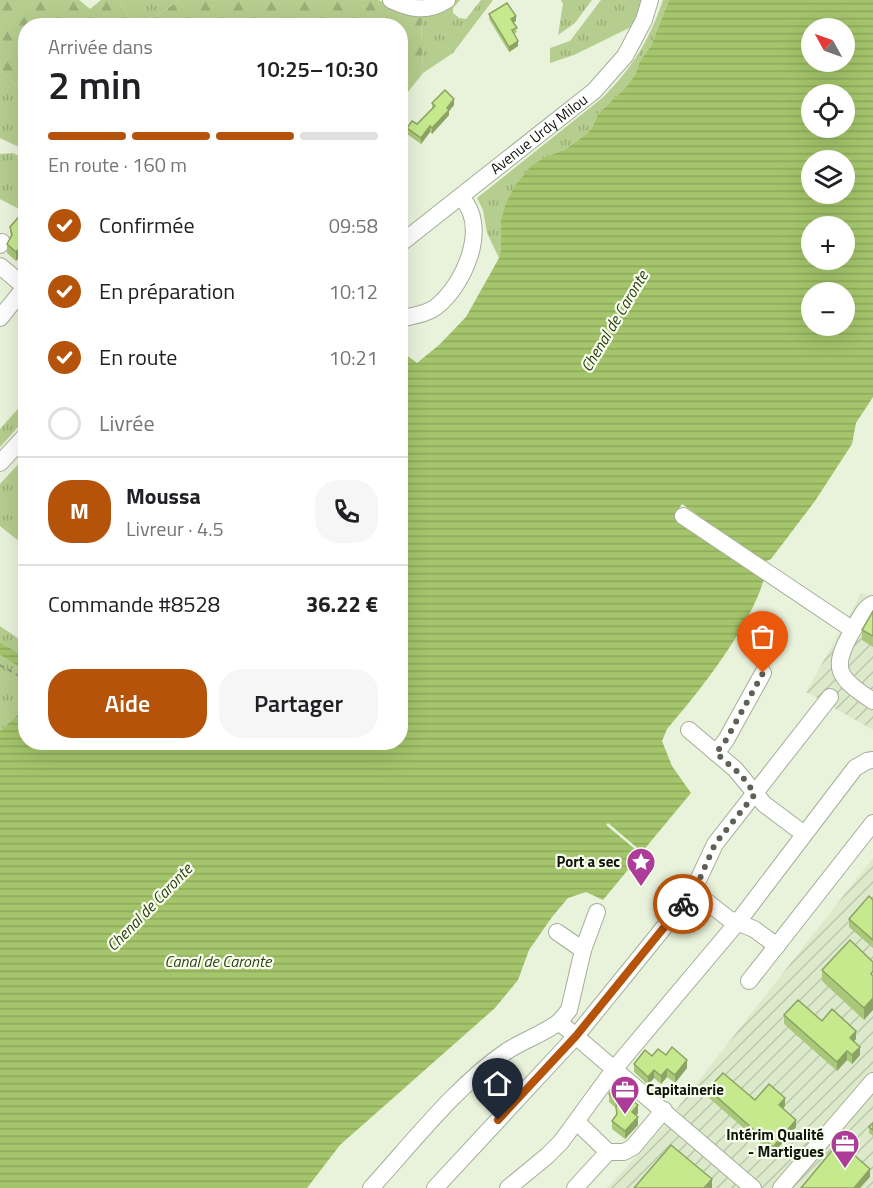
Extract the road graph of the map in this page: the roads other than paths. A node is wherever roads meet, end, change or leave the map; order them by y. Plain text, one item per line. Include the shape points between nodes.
1 (391, 0) edge
2 (447, 0) edge
3 (650, 0) edge
4 (461, 196) junction
5 (408, 238) edge
6 (0, 266) edge
7 (18, 280) edge
8 (18, 295) edge
9 (408, 317) edge
10 (0, 318) edge
11 (18, 444) edge
12 (0, 463) edge
13 (683, 516) dead end
14 (873, 604) edge
15 (853, 630) junction
16 (763, 673) dead end
17 (830, 697) dead end
18 (873, 700) edge
19 (689, 730) dead end
20 (716, 753) junction
21 (873, 760) edge
22 (755, 794) junction
23 (873, 823) edge
24 (804, 834) junction
25 (693, 891) junction
26 (597, 912) dead end
27 (737, 923) junction
28 (557, 932) dead end
29 (777, 946) junction
30 (583, 950) junction
31 (749, 981) dead end
32 (559, 1022) junction
33 (576, 1036) junction
34 (615, 1068) junction
35 (873, 1081) edge
36 (670, 1115) junction
37 (577, 1122) junction
38 (608, 1152) junction
39 (371, 1188) edge
40 (435, 1188) edge
41 (508, 1188) edge
42 (575, 1188) edge
43 (753, 1188) edge
44 (782, 1188) edge

1 - 2 street via 418,10
3 - 4 street, Avenue Urdy Milou via 625,56 594,91
4 - 5 street, Avenue Urdy Milou
4 - 9 street via 470,208 474,231 459,281 432,310
6 - 7 street
8 - 10 street
11 - 12 street
13 - 15 street
14 - 15 street
15 - 18 street via 841,652 840,670 849,685
16 - 20 street
17 - 22 street
19 - 20 street
20 - 22 street
21 - 24 street via 855,768
22 - 24 street
22 - 25 street via 715,844
23 - 29 street
24 - 27 street
25 - 27 street
25 - 33 street
26 - 30 street
27 - 29 street via 754,929
27 - 34 street
28 - 30 street
29 - 31 street
30 - 32 street via 569,1010
32 - 33 street
32 - 39 street via 507,1051 454,1096
33 - 34 street
33 - 40 street
34 - 36 street
34 - 37 street
35 - 44 street
36 - 38 street via 633,1147 624,1152
36 - 43 street
37 - 38 street
37 - 41 street via 547,1156
38 - 42 street

